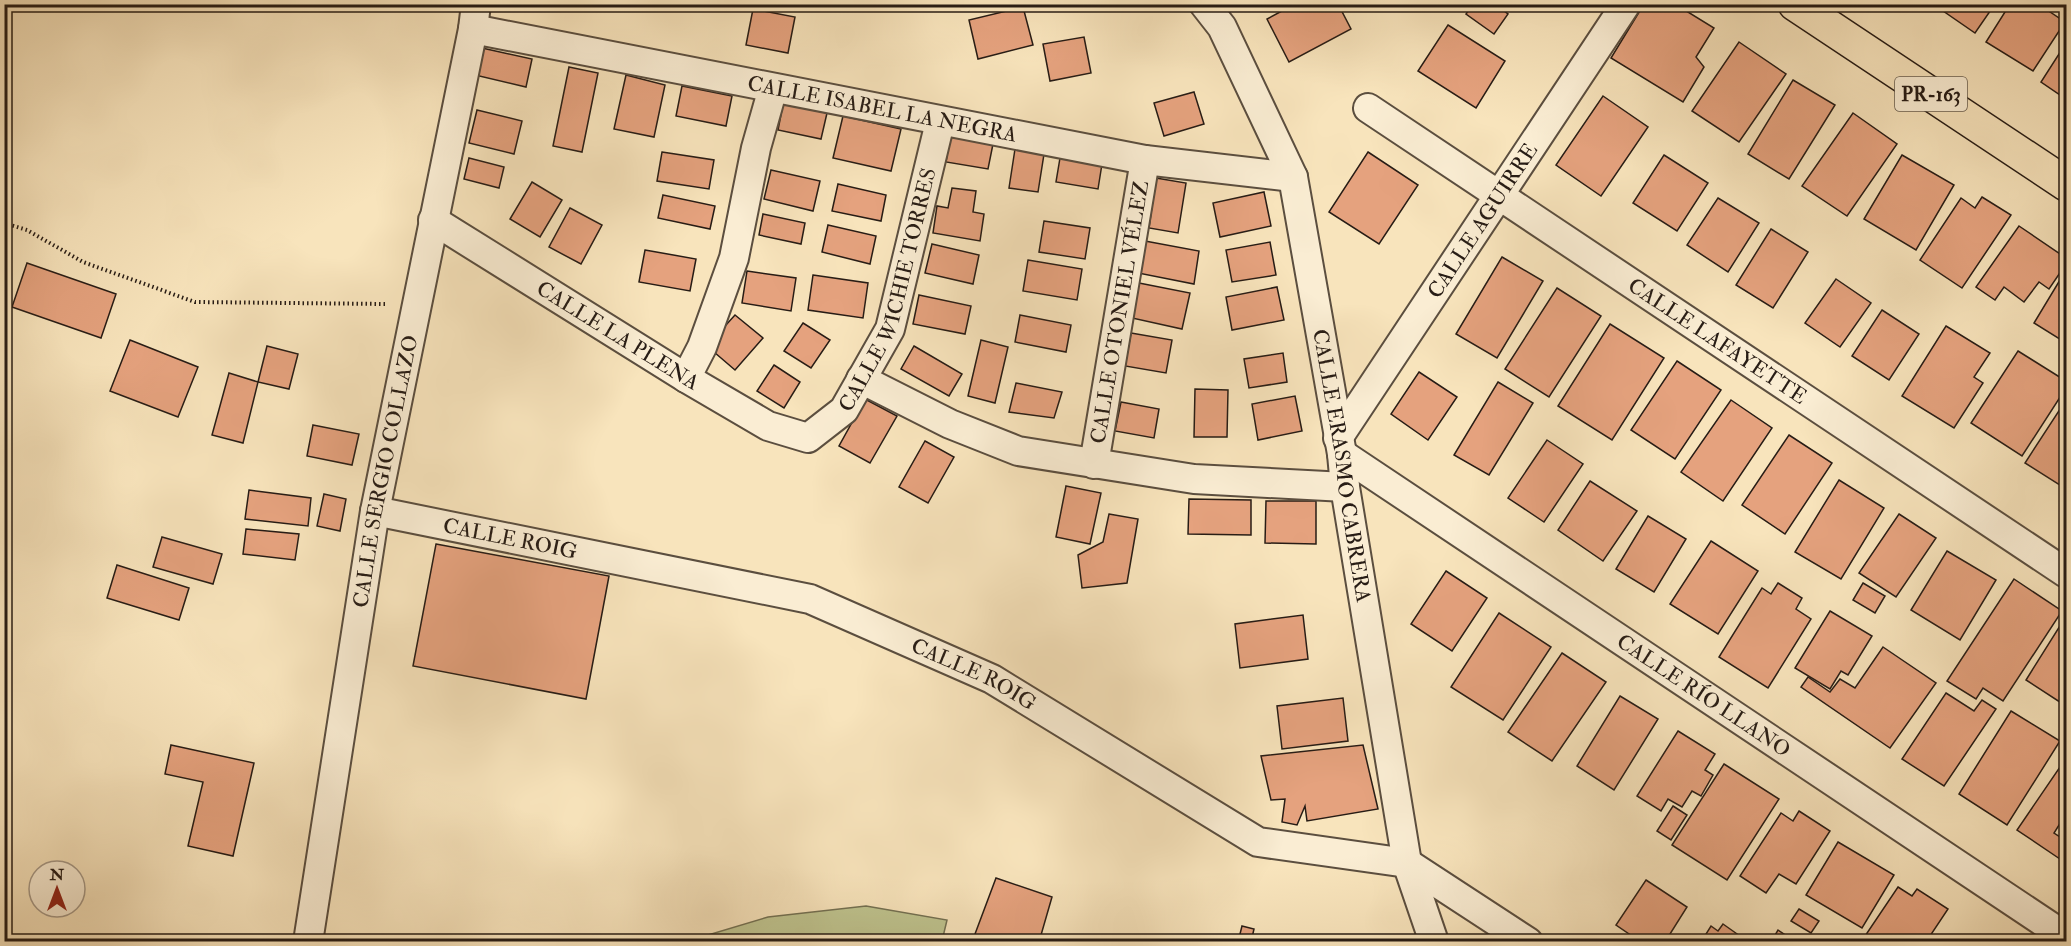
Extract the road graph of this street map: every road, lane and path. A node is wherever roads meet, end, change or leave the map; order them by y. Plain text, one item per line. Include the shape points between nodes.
1 (1204, 4) edge
2 (1626, 4) edge
3 (1795, 4) edge
4 (474, 17) edge
5 (772, 88) junction
6 (1368, 108) dead end
7 (940, 122) junction
8 (1145, 160) junction
9 (1293, 177) junction
10 (2067, 184) edge
11 (1500, 196) junction
12 (433, 220) junction
13 (4, 223) edge
14 (416, 304) junction
15 (686, 378) junction
16 (861, 380) junction
17 (808, 438) joint
18 (1340, 446) junction
19 (1094, 464) junction
20 (1345, 487) junction
21 (375, 511) junction
22 (2067, 573) edge
23 (1407, 863) junction
24 (2067, 937) edge
25 (308, 942) edge
26 (1434, 942) edge
27 (1528, 942) edge

1 - 9 street, CALLE ERASMO CABRERA via 1222,27
2 - 11 street, CALLE AGUIRRE
3 - 10 main road, PR-163
4 - 5 street, CALLE ISABEL LA NEGRA
4 - 12 street, CALLE SERGIO COLLAZO
5 - 7 street, CALLE ISABEL LA NEGRA
5 - 15 street via 734,258 702,347
6 - 11 street, CALLE LAFAYETTE
7 - 8 street, CALLE ISABEL LA NEGRA
7 - 16 street, CALLE WICHIE TORRES via 890,329
8 - 9 street, CALLE ISABEL LA NEGRA
8 - 19 street, CALLE OTONIEL VÉLEZ
9 - 18 street, CALLE ERASMO CABRERA
11 - 18 street, CALLE AGUIRRE
11 - 22 street, CALLE LAFAYETTE
12 - 14 street, CALLE SERGIO COLLAZO
12 - 15 street, CALLE LA PLENA
13 - 14 path via 27,230 83,262 195,302
14 - 21 street, CALLE SERGIO COLLAZO
15 - 17 street, CALLE LA PLENA via 768,426
16 - 17 street, CALLE WICHIE TORRES via 844,410
16 - 19 street, CALLE OTONIEL VÉLEZ via 950,424 1018,451
18 - 20 street, CALLE ERASMO CABRERA
18 - 24 street, CALLE RÍO LLANO
19 - 20 street, CALLE OTONIEL VÉLEZ via 1194,479
20 - 23 street, CALLE ERASMO CABRERA
21 - 23 street, CALLE ROIG via 810,599 992,679 1258,842
21 - 25 street, CALLE SERGIO COLLAZO
23 - 26 street, CALLE ERASMO CABRERA
23 - 27 street, CALLE ROIG

